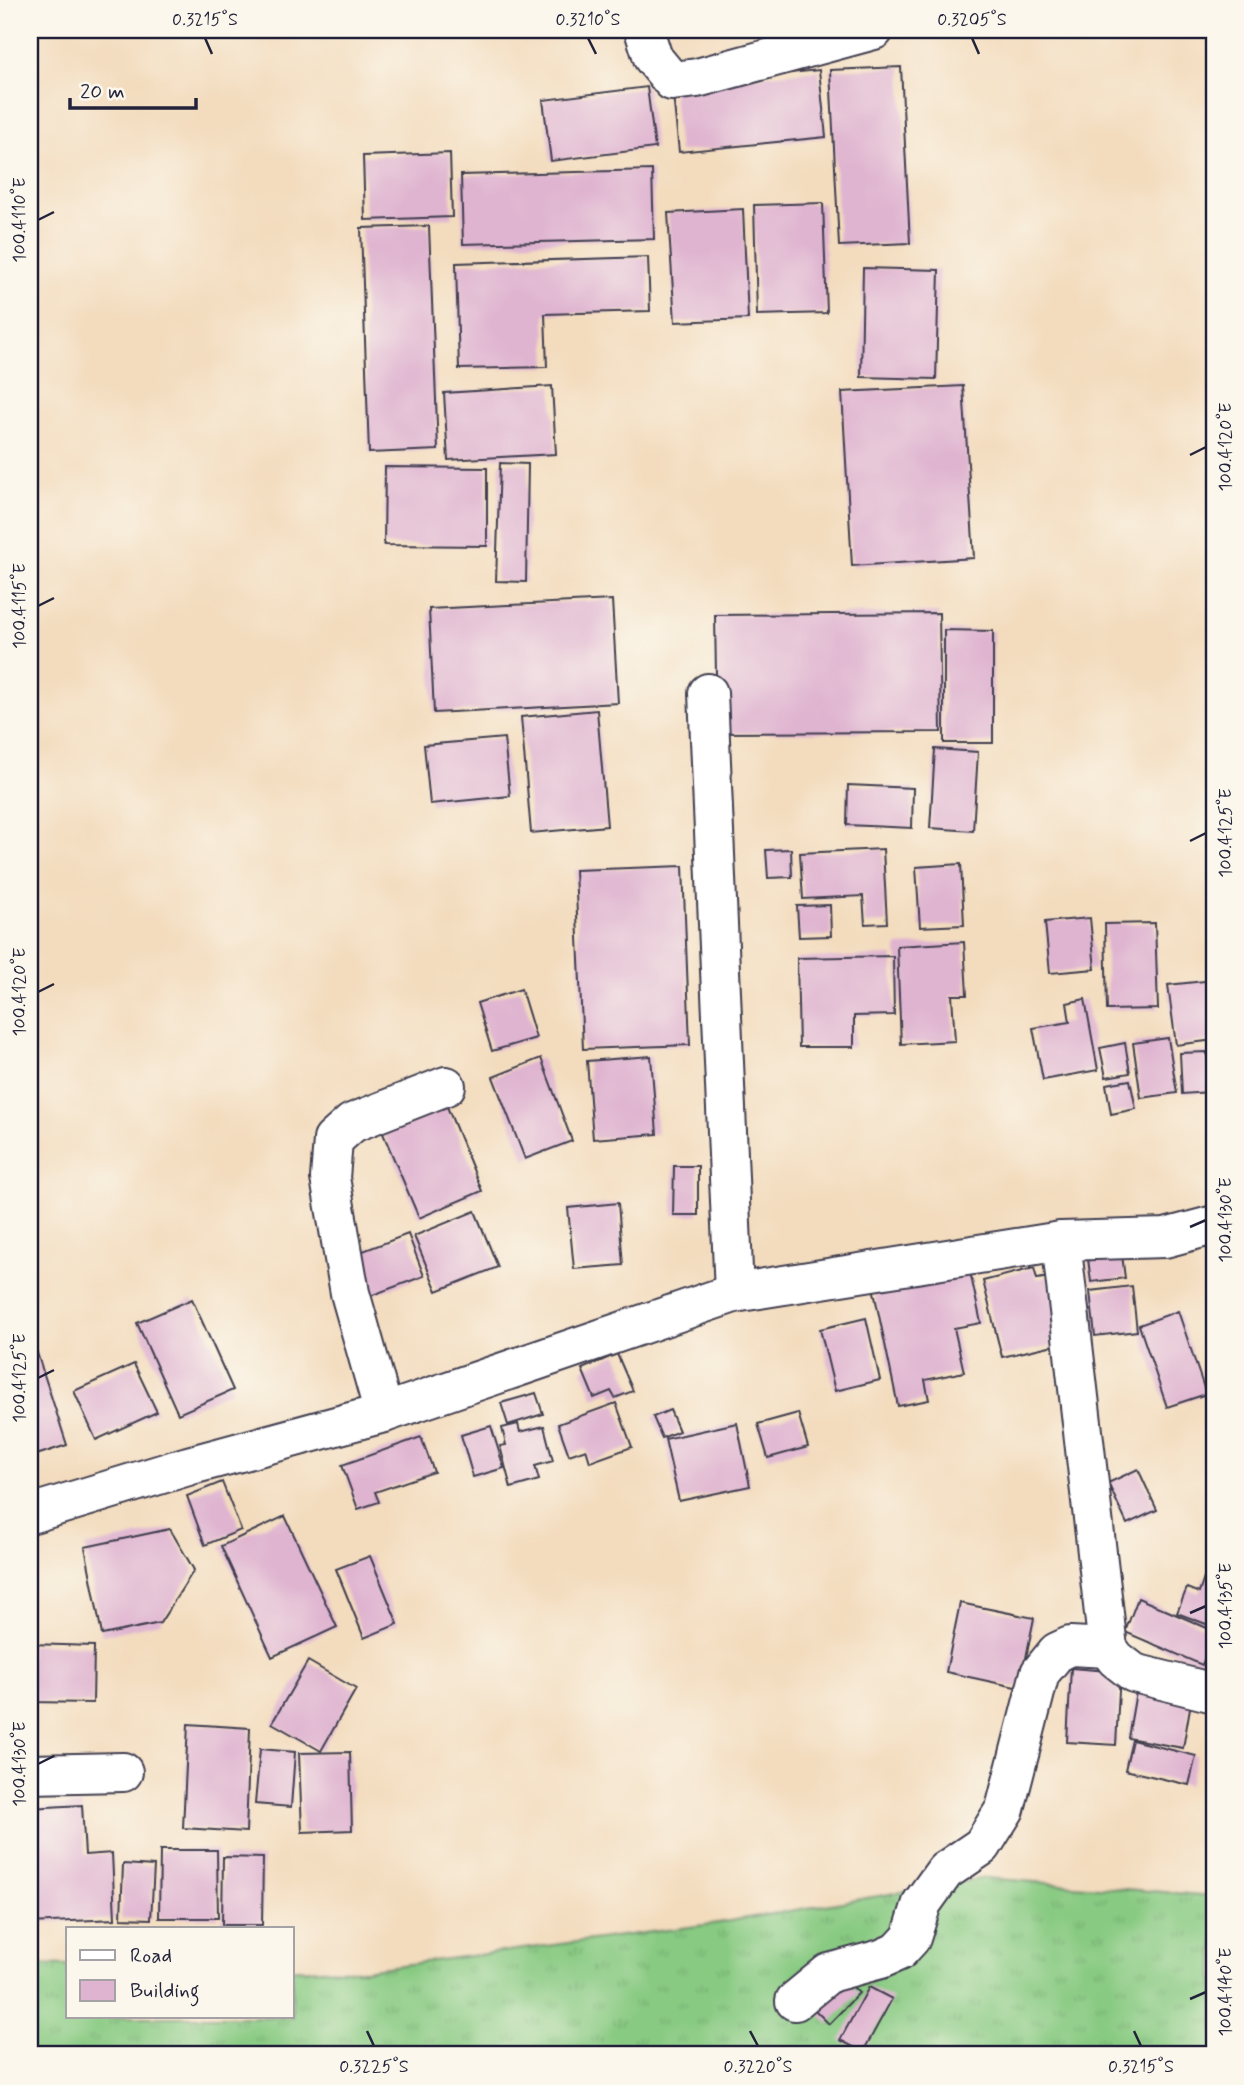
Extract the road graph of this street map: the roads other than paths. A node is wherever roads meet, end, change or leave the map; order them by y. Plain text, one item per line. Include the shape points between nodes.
1 (644, 30) edge
2 (874, 30) edge
3 (708, 693) dead end
4 (446, 1086) dead end
5 (1214, 1225) edge
6 (1061, 1241) junction
7 (734, 1293) junction
8 (384, 1413) junction
9 (30, 1514) edge
10 (1108, 1648) junction
11 (1214, 1693) edge
12 (123, 1772) dead end
13 (30, 1774) edge
14 (795, 2001) dead end

1 - 2 street via 653,58 672,81
3 - 7 street
4 - 8 street via 352,1124 333,1140 330,1178 349,1293
5 - 6 street via 1165,1238
6 - 7 street
6 - 10 street
7 - 8 street
8 - 9 street
10 - 11 street via 1134,1673
10 - 14 street via 1070,1646 1057,1652 1040,1673 1005,1809 982,1846 945,1871 922,1903 911,1938 899,1951 881,1959 829,1973
12 - 13 street

